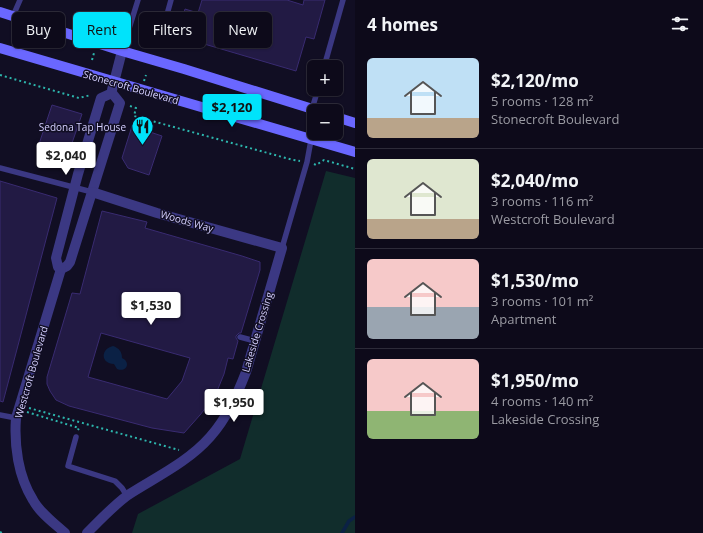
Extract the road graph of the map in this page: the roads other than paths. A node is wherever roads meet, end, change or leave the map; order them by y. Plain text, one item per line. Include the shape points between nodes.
1 (20, 0) edge
2 (138, 0) edge
3 (171, 0) edge
4 (343, 0) edge
5 (0, 12) edge
6 (15, 12) edge
7 (168, 12) edge
8 (12, 16) edge
9 (65, 33) edge
10 (0, 48) edge
11 (122, 51) junction
12 (326, 60) edge
13 (114, 82) junction
14 (112, 93) junction
15 (307, 107) edge
16 (343, 119) edge
17 (355, 123) edge
18 (307, 139) edge
19 (311, 140) joint
20 (355, 152) edge
21 (0, 168) edge
22 (74, 188) junction
23 (92, 192) junction
24 (282, 248) junction
25 (61, 269) junction
26 (240, 337) dead end
27 (255, 341) junction
28 (18, 411) junction
29 (0, 415) edge
30 (76, 437) road end
31 (127, 496) junction
32 (65, 533) edge
33 (88, 533) edge

1 - 6 lane
2 - 11 lane
3 - 7 lane
4 - 12 lane
5 - 8 main road
9 - 11 main road
10 - 13 main road, Stonecroft Boulevard
11 - 13 street, Westcroft Boulevard
11 - 15 main road
13 - 14 street, Westcroft Boulevard
13 - 18 main road, Stonecroft Boulevard
14 - 22 street, Westcroft Boulevard via 101,98
14 - 23 street, Westcroft Boulevard via 120,102
16 - 17 main road
19 - 20 main road, Stonecroft Boulevard
19 - 24 lane, Lakeside Crossing
21 - 22 lane
22 - 23 lane
22 - 25 street, Westcroft Boulevard via 56,258
23 - 24 street, Woods Way
23 - 25 street, Westcroft Boulevard via 70,262
24 - 27 street, Lakeside Crossing
25 - 28 street, Westcroft Boulevard
26 - 27 lane
27 - 31 street, Lakeside Crossing via 231,407 210,437 180,463
28 - 29 lane
28 - 32 street, Westcroft Boulevard via 15,430 23,479 40,509
30 - 31 lane via 68,466 115,481
31 - 33 street, Lakeside Crossing

